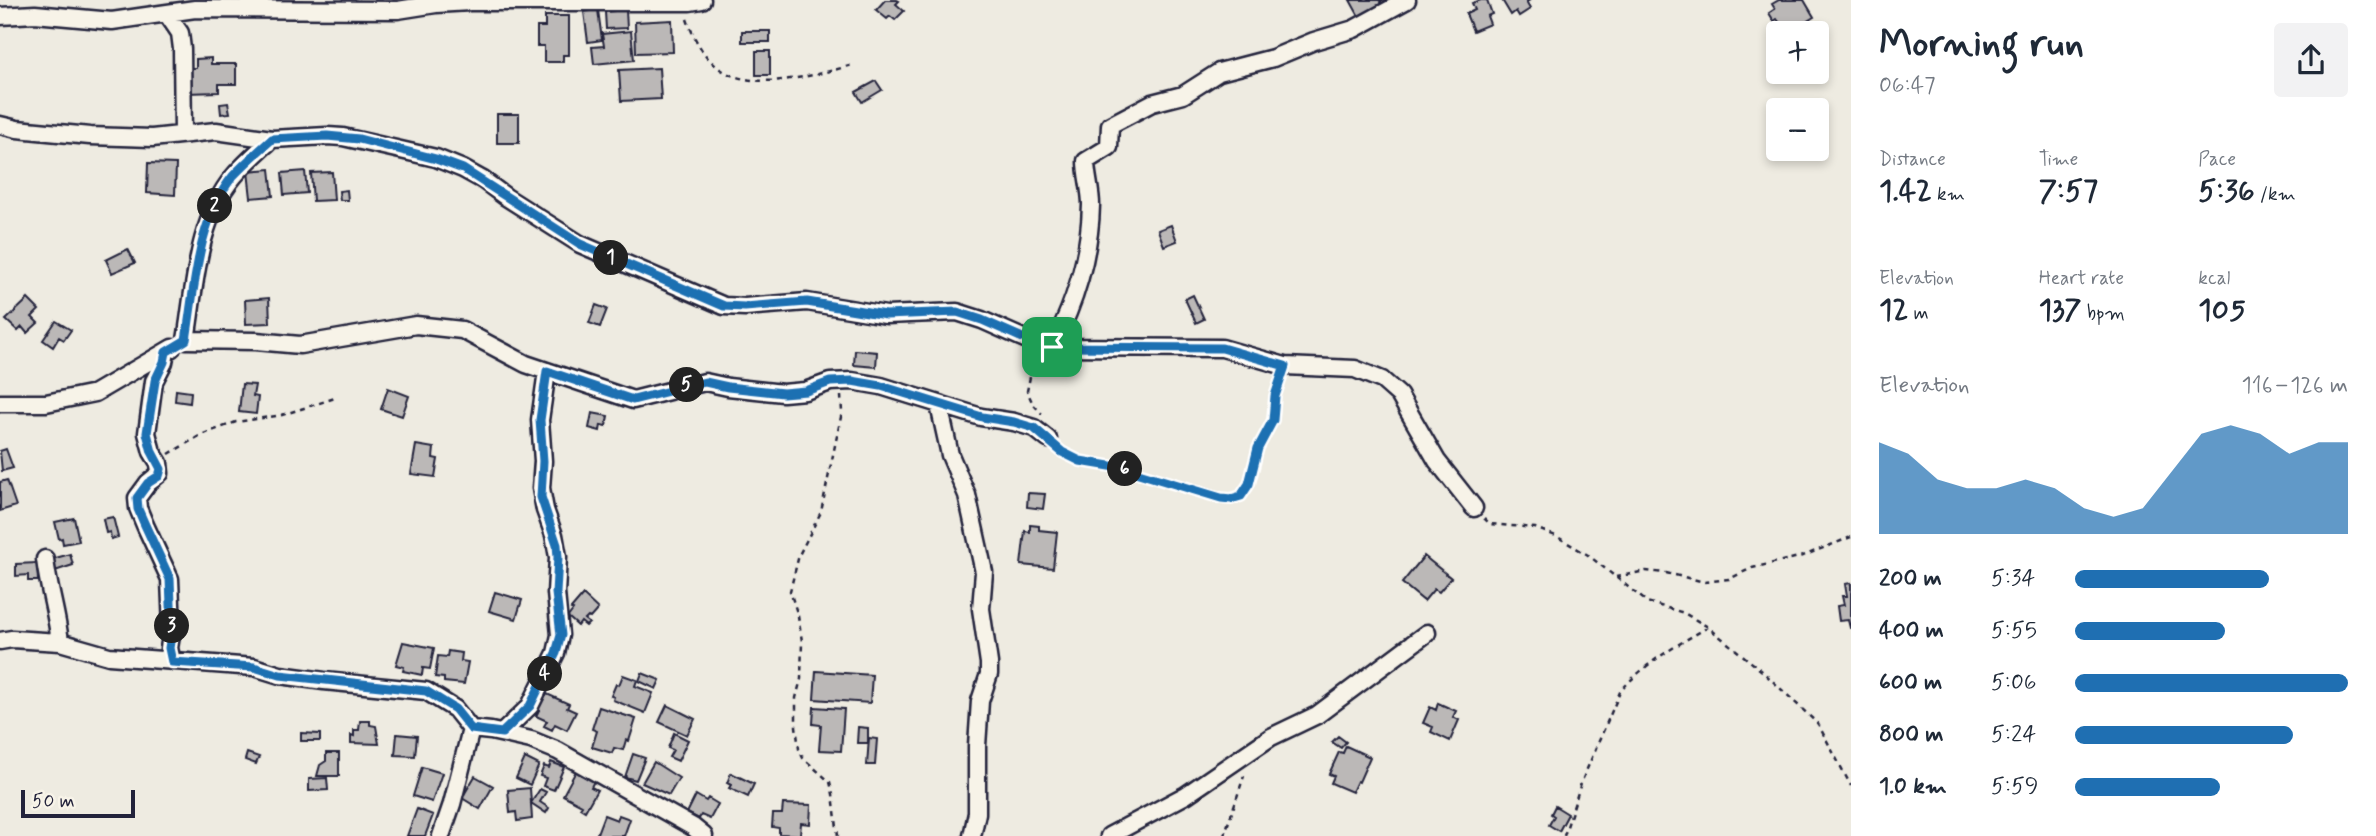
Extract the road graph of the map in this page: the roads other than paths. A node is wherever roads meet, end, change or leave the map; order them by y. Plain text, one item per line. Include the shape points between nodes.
1 (702, 0) edge
2 (1407, 0) edge
3 (437, 2) edge
4 (198, 5) edge
5 (167, 14) junction
6 (0, 16) edge
7 (0, 125) edge
8 (183, 134) junction
9 (272, 139) junction
10 (186, 340) junction
11 (1052, 347) junction
12 (166, 352) junction
13 (547, 371) junction
14 (0, 403) edge
15 (939, 405) junction
16 (1048, 439) road end
17 (1474, 508) road end
18 (45, 559) dead end
19 (1427, 633) dead end
20 (0, 641) edge
21 (60, 642) junction
22 (172, 662) junction
23 (471, 729) junction
24 (502, 733) junction
25 (441, 836) edge
26 (704, 836) edge
27 (972, 836) edge
28 (1109, 836) edge

1 - 3 street
2 - 11 street via 1354,29 1219,72 1183,95 1152,103 1110,125 1109,147 1086,161 1091,200 1087,239 1067,318
3 - 4 street via 398,10
4 - 5 street
5 - 6 street via 112,21 35,14
5 - 8 street via 177,26 183,49
7 - 8 street via 90,136
8 - 9 street via 228,132
9 - 10 street via 233,176 211,214
9 - 11 street via 343,137 436,159 483,180 587,247 724,306 807,302 894,315 957,312
10 - 12 street
10 - 13 street via 300,345 416,325 462,330
11 - 17 street via 1222,348 1285,366 1355,369 1382,380 1399,395 1437,461
12 - 14 street via 95,393 46,403
12 - 22 street via 155,381 147,433 161,469 137,498 170,579
13 - 15 street via 633,400 705,382 783,393 841,382 881,386
13 - 24 street via 540,420 541,497 557,545 561,635 530,706
15 - 16 street via 1034,428
15 - 27 street via 950,455 967,495 984,572 981,609 989,674 980,701 977,813
18 - 21 street
19 - 28 street via 1317,715 1271,737 1186,795
20 - 21 street
21 - 22 street via 109,656
22 - 23 street via 254,667 280,675 426,691 455,709
23 - 24 street
23 - 25 street
24 - 26 street via 558,751

